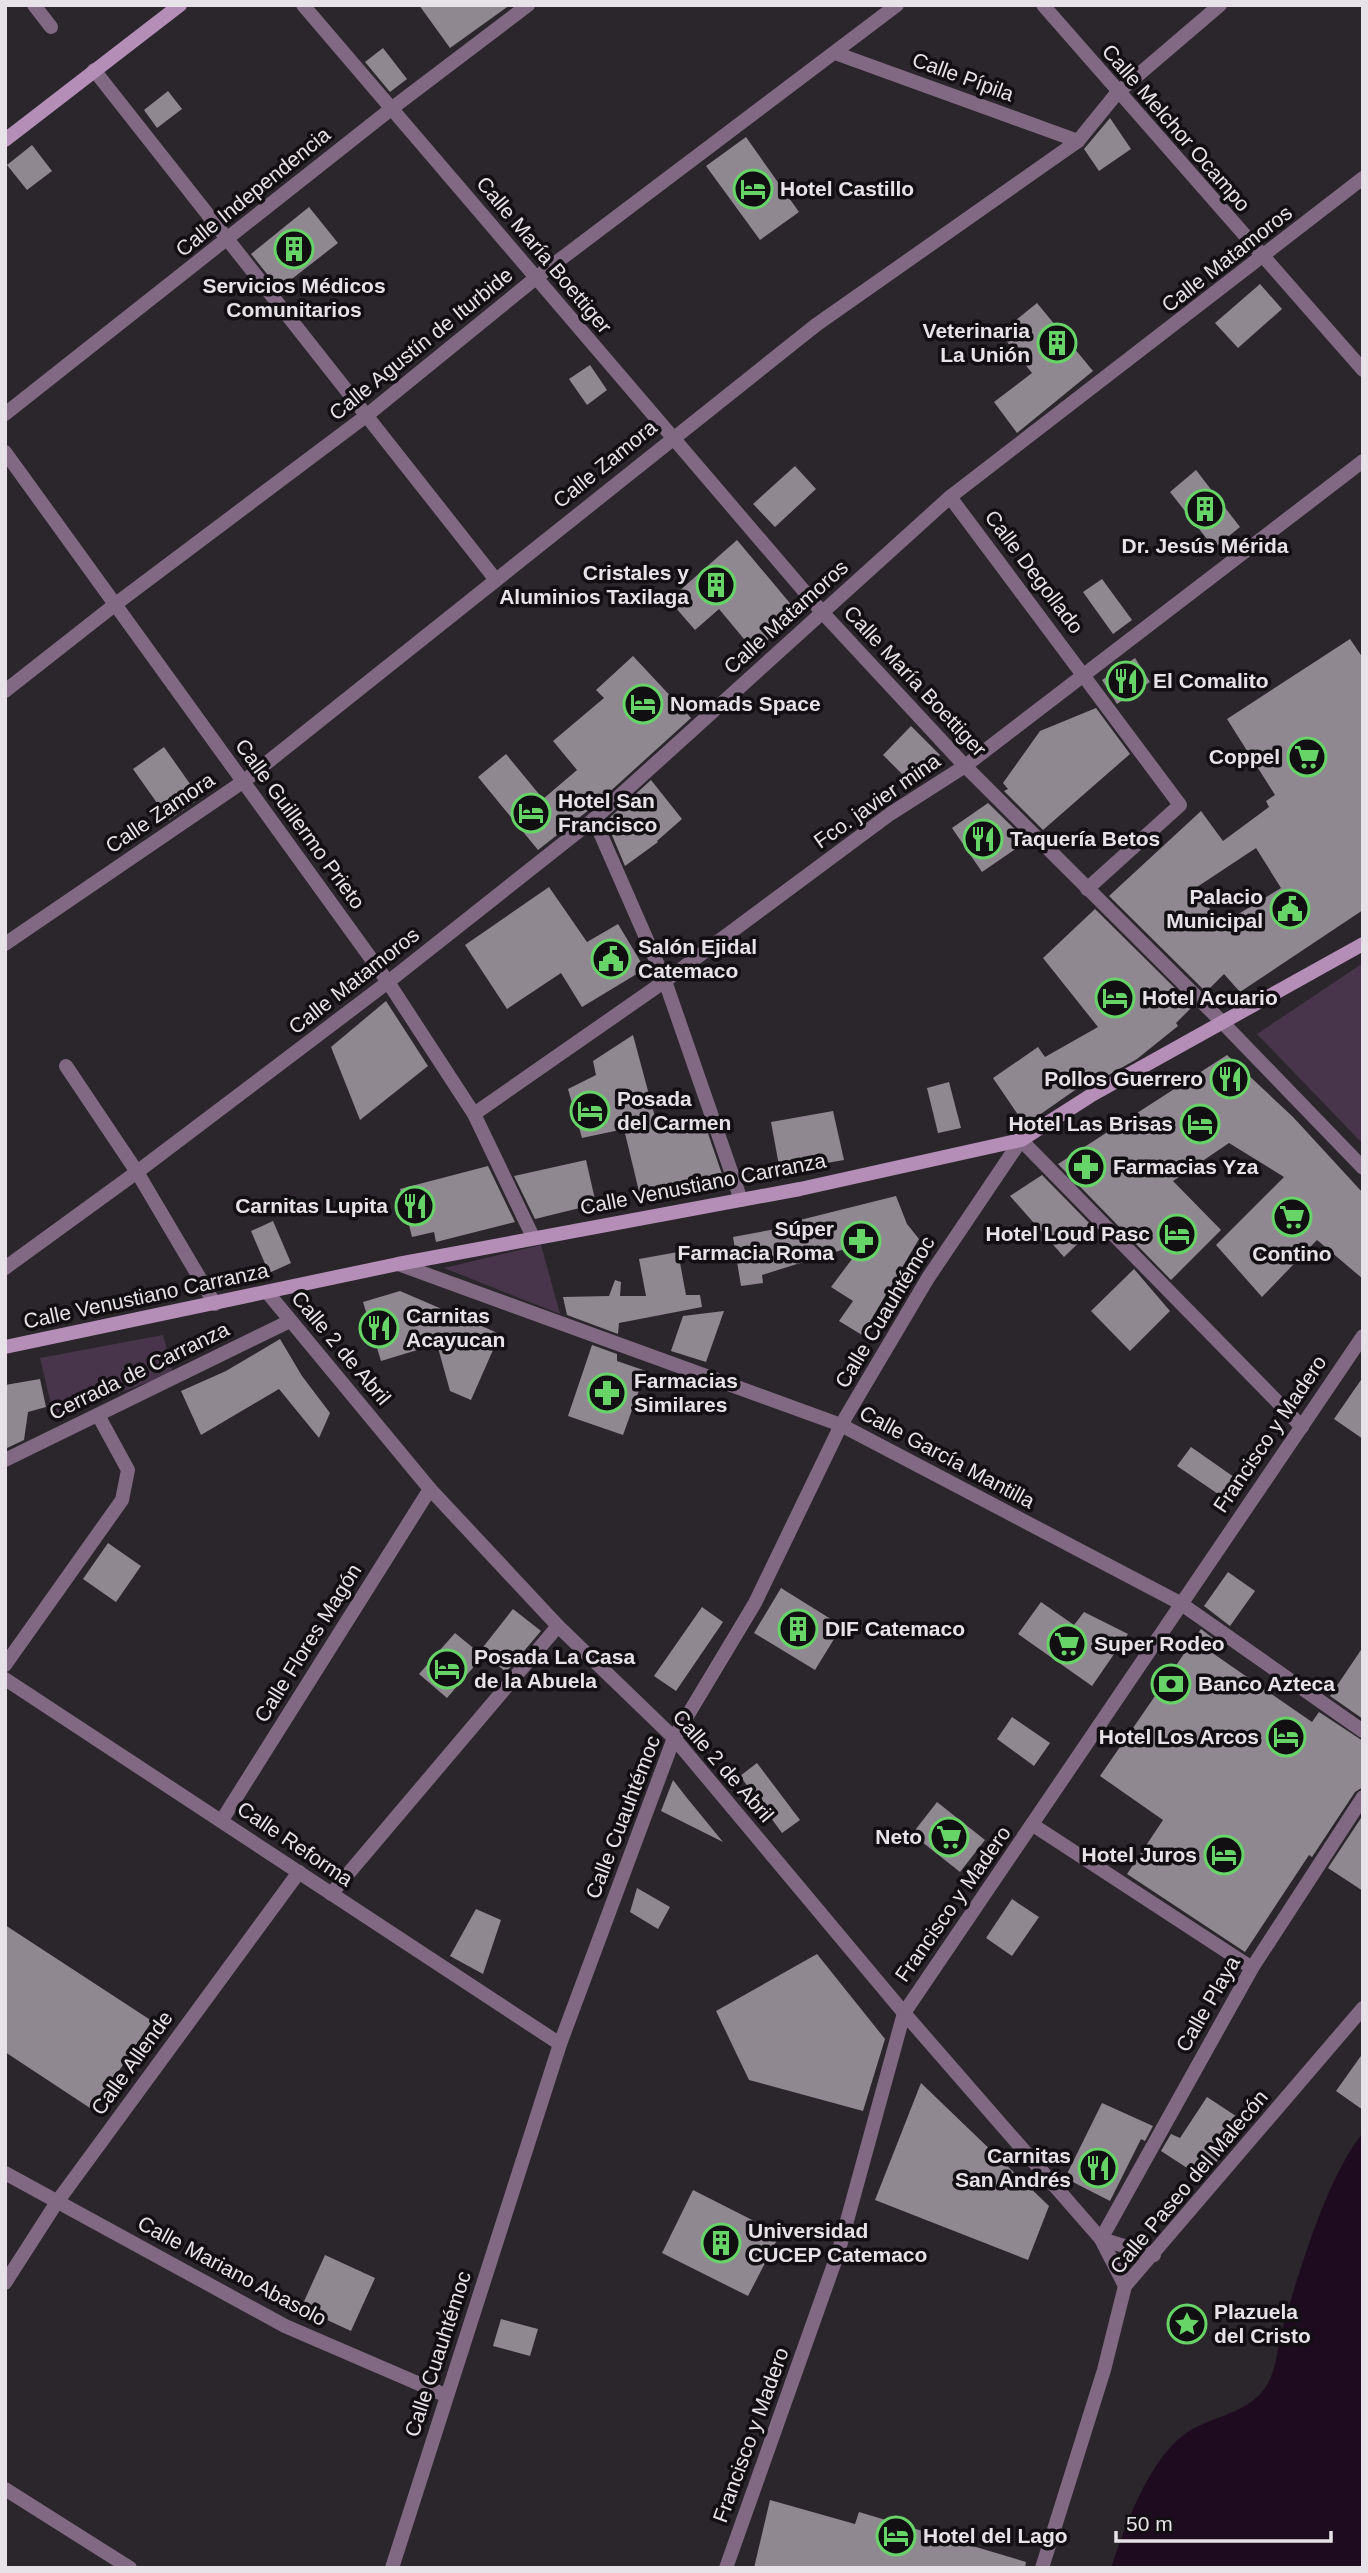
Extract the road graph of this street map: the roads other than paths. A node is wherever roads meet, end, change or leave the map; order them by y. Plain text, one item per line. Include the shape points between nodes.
1 (34, 5) edge
2 (180, 5) edge
3 (303, 5) edge
4 (528, 5) edge
5 (897, 5) edge
6 (1043, 5) edge
7 (1220, 5) edge
8 (51, 27) dead end
9 (835, 53) junction
10 (94, 69) junction
11 (1117, 93) junction
12 (391, 109) junction
13 (5, 140) edge
14 (1078, 141) junction
15 (1363, 178) edge
16 (226, 241) junction
17 (1262, 259) junction
18 (537, 277) junction
19 (1363, 370) edge
20 (5, 414) edge
21 (366, 416) junction
22 (670, 439) junction
23 (5, 452) edge
24 (1363, 461) edge
25 (950, 497) junction
26 (496, 580) junction
27 (117, 603) junction
28 (822, 612) junction
29 (1084, 673) junction
30 (5, 691) edge
31 (965, 766) junction
32 (244, 780) junction
33 (594, 819) junction
34 (1087, 889) junction
35 (5, 944) edge
36 (1363, 944) edge
37 (665, 981) junction
38 (388, 982) junction
39 (1223, 1023) junction
40 (66, 1066) dead end
41 (474, 1114) junction
42 (1021, 1140) junction
43 (1363, 1168) edge
44 (137, 1172) junction
45 (741, 1200) junction
46 (533, 1237) junction
47 (398, 1264) junction
48 (5, 1268) edge
49 (267, 1292) junction
50 (215, 1304) junction
51 (290, 1321) junction
52 (1363, 1336) edge
53 (5, 1347) edge
54 (98, 1415) junction
55 (841, 1425) junction
56 (1302, 1427) junction
57 (5, 1460) edge
58 (430, 1489) junction
59 (1180, 1603) junction
60 (558, 1626) junction
61 (5, 1665) edge
62 (5, 1679) edge
63 (1363, 1731) edge
64 (674, 1738) junction
65 (1363, 1797) edge
66 (222, 1819) junction
67 (1033, 1825) junction
68 (299, 1872) junction
69 (331, 1894) junction
70 (1252, 1968) junction
71 (1363, 2008) edge
72 (904, 2013) junction
73 (560, 2044) junction
74 (5, 2173) edge
75 (57, 2202) junction
76 (1101, 2239) junction
77 (1154, 2255) junction
78 (5, 2283) edge
79 (1125, 2286) junction
80 (445, 2395) junction
81 (5, 2489) edge
82 (130, 2568) edge
83 (392, 2568) edge
84 (726, 2568) edge
85 (1042, 2568) edge

1 - 8 street
2 - 10 street
3 - 12 street, Calle María Boettiger
4 - 12 street, Calle Independencia
5 - 9 street, Calle Agustín de Iturbide
6 - 11 street, Calle Melchor Ocampo
7 - 11 street, Calle Zamora
9 - 14 street, Calle Pípila
9 - 18 street, Calle Agustín de Iturbide
10 - 13 street
10 - 16 street
11 - 14 street, Calle Zamora
11 - 17 street, Calle Melchor Ocampo
12 - 16 street, Calle Independencia
12 - 18 street, Calle María Boettiger
14 - 22 street, Calle Zamora via 816,325
15 - 17 street, Calle Matamoros
16 - 20 street, Calle Independencia
16 - 21 street
17 - 19 street, Calle Melchor Ocampo
17 - 25 street, Calle Matamoros
18 - 21 street, Calle Agustín de Iturbide
18 - 22 street, Calle María Boettiger
21 - 26 street
21 - 27 street, Calle Agustín de Iturbide
22 - 26 street, Calle Zamora
22 - 28 street, Calle María Boettiger
23 - 27 street, Calle Guillermo Prieto
24 - 29 street, Fco. javier mina
25 - 28 street, Calle Matamoros
25 - 29 street, Calle Degollado
26 - 32 street, Calle Zamora
27 - 30 street, Calle Agustín de Iturbide
27 - 32 street, Calle Guillermo Prieto
28 - 31 street, Calle María Boettiger
28 - 33 street, Calle Matamoros
29 - 31 street, Fco. javier mina
29 - 34 street, Calle Degollado via 1180,806
31 - 34 street, Calle María Boettiger
31 - 37 street, Fco. javier mina via 890,814
32 - 35 street, Calle Zamora
32 - 38 street, Calle Guillermo Prieto
33 - 37 street
33 - 38 street, Calle Matamoros
34 - 39 street, Calle María Boettiger
36 - 39 street, Calle Venustiano Carranza
37 - 41 street, Fco. javier mina
37 - 45 street
38 - 41 street, Calle Guillermo Prieto
38 - 44 street, Calle Matamoros
39 - 42 street, Calle Venustiano Carranza
39 - 43 street, Calle María Boettiger
40 - 44 street
41 - 46 street, Calle Guillermo Prieto
42 - 45 street, Calle Venustiano Carranza
42 - 55 street, Calle Cuauhtémoc via 928,1278
42 - 56 street
44 - 48 street, Calle Matamoros
44 - 50 street
45 - 46 street, Calle Venustiano Carranza
46 - 47 street, Calle Venustiano Carranza
47 - 49 street, Calle Venustiano Carranza
47 - 55 street, Calle García Mantilla
49 - 50 street, Calle Venustiano Carranza
49 - 51 street, Calle 2 de Abril
50 - 53 street, Calle Venustiano Carranza
51 - 54 street, Cerrada de Carranza
51 - 58 street, Calle 2 de Abril
52 - 56 street, Francisco y Madero
54 - 57 street, Cerrada de Carranza
54 - 61 street via 128,1470 122,1500
55 - 59 street, Calle García Mantilla
55 - 64 street, Calle Cuauhtémoc via 755,1604
56 - 59 street, Francisco y Madero
58 - 60 street, Calle 2 de Abril
58 - 66 street, Calle Flores Magón
59 - 63 street, Calle García Mantilla
59 - 67 street, Francisco y Madero
60 - 64 street, Calle 2 de Abril
60 - 69 street
62 - 66 street, Calle Reforma
64 - 72 street, Calle 2 de Abril
64 - 73 street, Calle Cuauhtémoc
65 - 70 street, Calle Playa
66 - 68 street, Calle Reforma
67 - 70 street
67 - 72 street, Francisco y Madero
68 - 69 street, Calle Reforma
68 - 75 street, Calle Allende
69 - 73 street, Calle Reforma
70 - 76 street, Calle Playa
71 - 77 street, Calle Paseo del Malecón
72 - 76 street, Calle 2 de Abril
72 - 84 street, Francisco y Madero via 839,2250
73 - 80 street, Calle Cuauhtémoc
74 - 75 street, Calle Mariano Abasolo
75 - 78 street, Calle Allende
75 - 80 street, Calle Mariano Abasolo via 285,2326
76 - 77 street
76 - 79 street, Calle 2 de Abril
77 - 79 street, Calle Paseo del Malecón
79 - 85 street, Calle Paseo del Malecón via 1104,2370
80 - 83 street, Calle Cuauhtémoc
81 - 82 street

